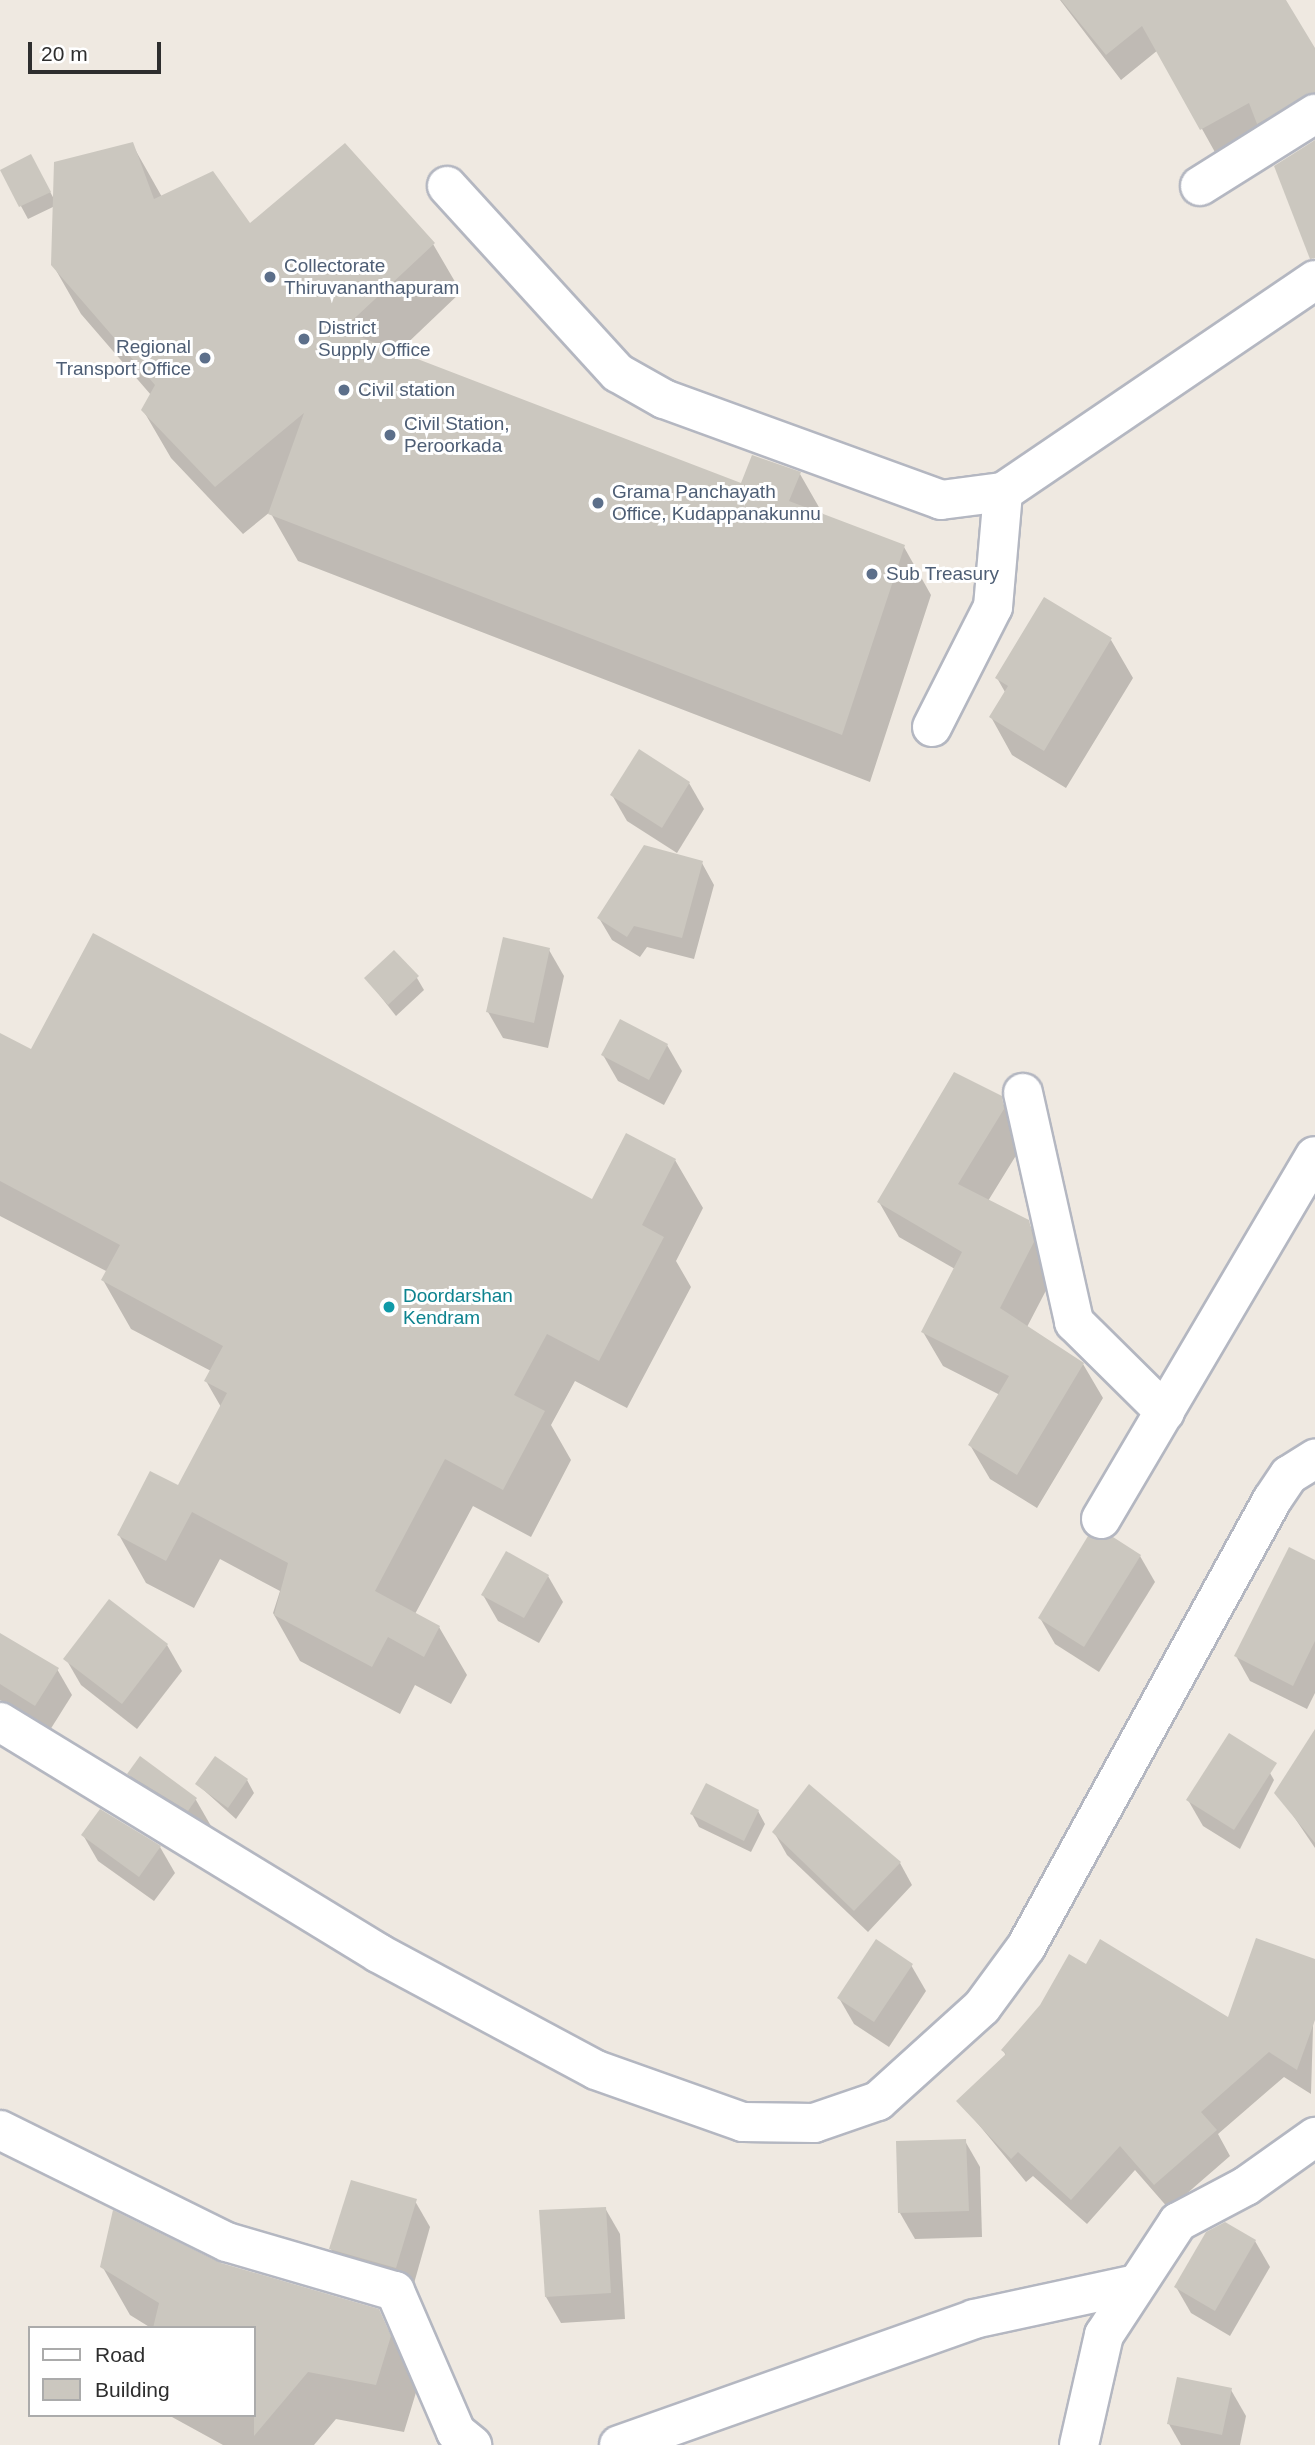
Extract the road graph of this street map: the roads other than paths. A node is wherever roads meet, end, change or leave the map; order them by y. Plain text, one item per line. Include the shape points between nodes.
1 (1315, 114) edge
2 (447, 186) dead end
3 (1200, 186) dead end
4 (1315, 280) edge
5 (1003, 492) junction
6 (932, 727) dead end
7 (1023, 1093) dead end
8 (1315, 1156) edge
9 (1164, 1412) junction
10 (1315, 1460) edge
11 (1101, 1519) dead end
12 (0, 1722) edge
13 (0, 2130) edge
14 (1315, 2137) edge
15 (1131, 2286) junction
16 (472, 2445) edge
17 (619, 2445) edge
18 (1079, 2445) edge

1 - 3 street
2 - 5 street via 618,373 664,400 941,500
4 - 5 street
5 - 6 street via 993,607
7 - 9 street via 1074,1322
8 - 9 street
9 - 11 street
10 - 12 street via 1289,1475 1272,1500 1026,1947 982,2007 878,2102 814,2123 743,2122 596,2070 378,1953
13 - 16 street via 228,2242 395,2291 456,2432
14 - 15 street via 1246,2186 1178,2222
15 - 17 street via 974,2319
15 - 18 street via 1104,2335

